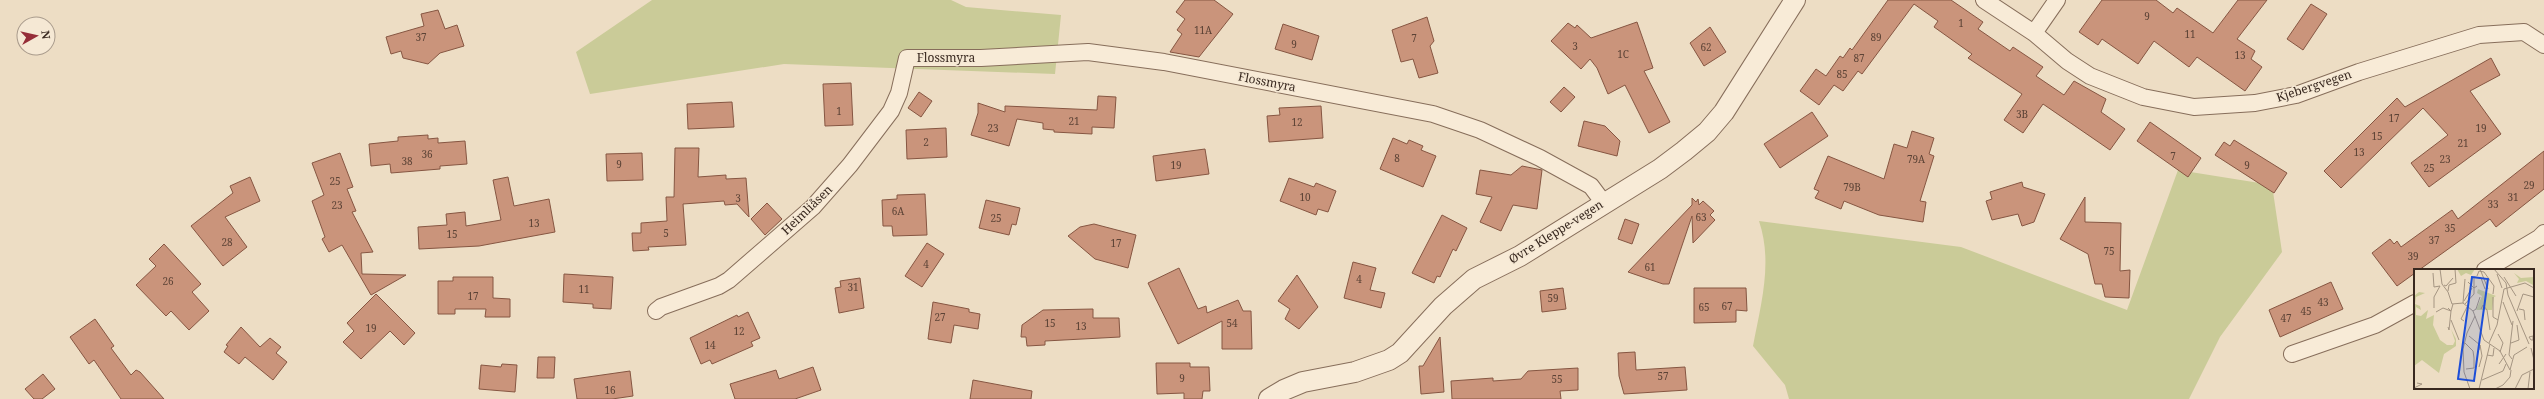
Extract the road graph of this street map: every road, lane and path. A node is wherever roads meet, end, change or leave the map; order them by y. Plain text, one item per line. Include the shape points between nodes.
1 (1796, 0) edge
2 (1984, 0) edge
3 (2057, 0) edge
4 (2034, 33) junction
5 (2544, 45) edge
6 (907, 58) joint
7 (1603, 202) junction
8 (2544, 233) edge
9 (2487, 269) edge
10 (2414, 304) edge
11 (656, 311) dead end
12 (2292, 354) dead end
13 (1269, 399) edge

1 - 7 street, Øvre Kleppe-vegen via 1737,94 1707,132 1660,169
2 - 4 street, Kjebergvegen
3 - 4 street
4 - 5 street, Kjebergvegen via 2066,61 2090,76 2143,97 2194,107 2255,103 2296,95 2359,72 2479,35 2524,32
6 - 7 street, Flossmyra via 981,58 1088,52 1164,62 1433,114 1480,130 1540,158 1591,186
6 - 11 street, Heimliåsen via 899,93 890,110 850,165 813,207 729,280
7 - 13 street, Øvre Kleppe-vegen via 1520,256 1474,279 1443,306 1400,353 1389,360 1356,372 1303,382
8 - 9 street
10 - 12 street via 2374,325

